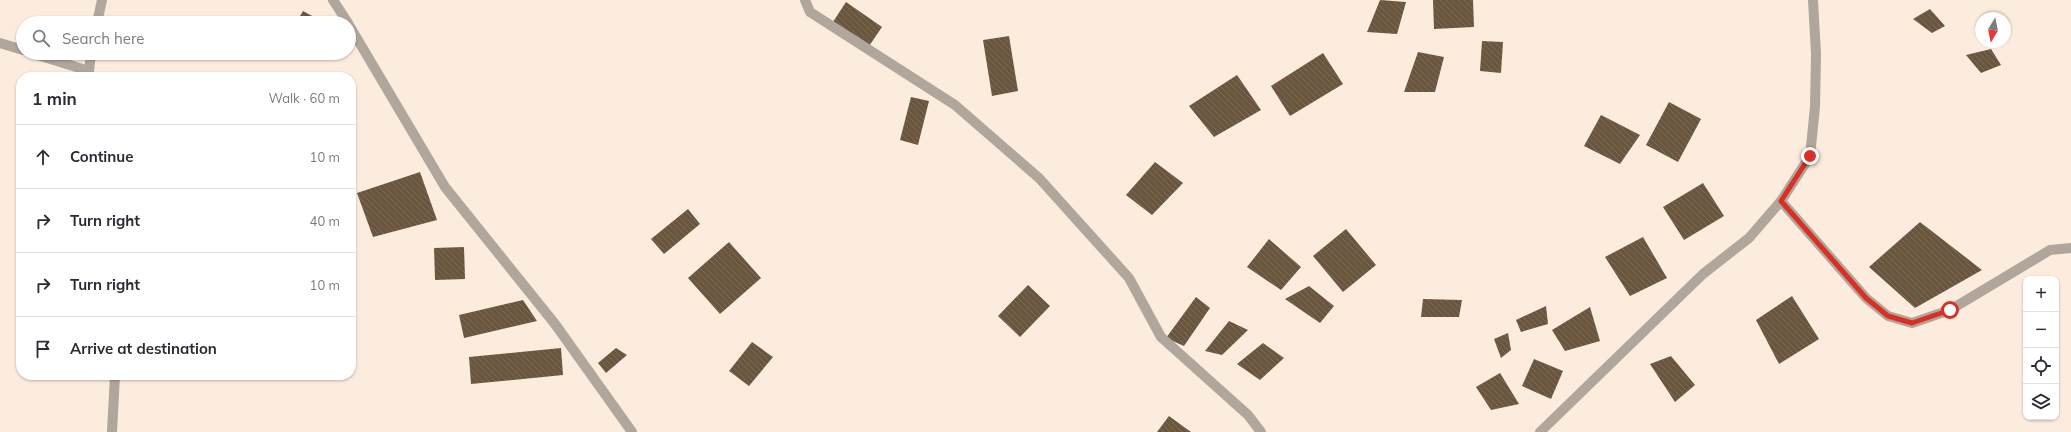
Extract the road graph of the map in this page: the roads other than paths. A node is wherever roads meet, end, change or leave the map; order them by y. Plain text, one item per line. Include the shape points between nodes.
1 (102, 0) edge
2 (333, 0) edge
3 (805, 0) edge
4 (1813, 0) edge
5 (99, 16) edge
6 (343, 16) edge
7 (356, 38) edge
8 (0, 43) edge
9 (16, 48) edge
10 (51, 60) edge
11 (91, 60) edge
12 (84, 72) edge
13 (90, 72) edge
14 (1781, 201) junction
15 (2071, 248) edge
16 (115, 380) edge
17 (112, 432) edge
18 (632, 432) edge
19 (1261, 432) edge
20 (1540, 432) edge

1 - 5 street
2 - 6 street
3 - 19 street via 810,12 955,105 1039,178 1129,278 1161,337 1248,415
4 - 14 street via 1815,84 1810,156
7 - 18 street via 445,188 555,324
8 - 9 street
10 - 12 street
11 - 13 street
14 - 15 street via 1866,298 1888,316 1912,323 1950,310 2050,250
14 - 20 street via 1749,238 1704,274
16 - 17 street

